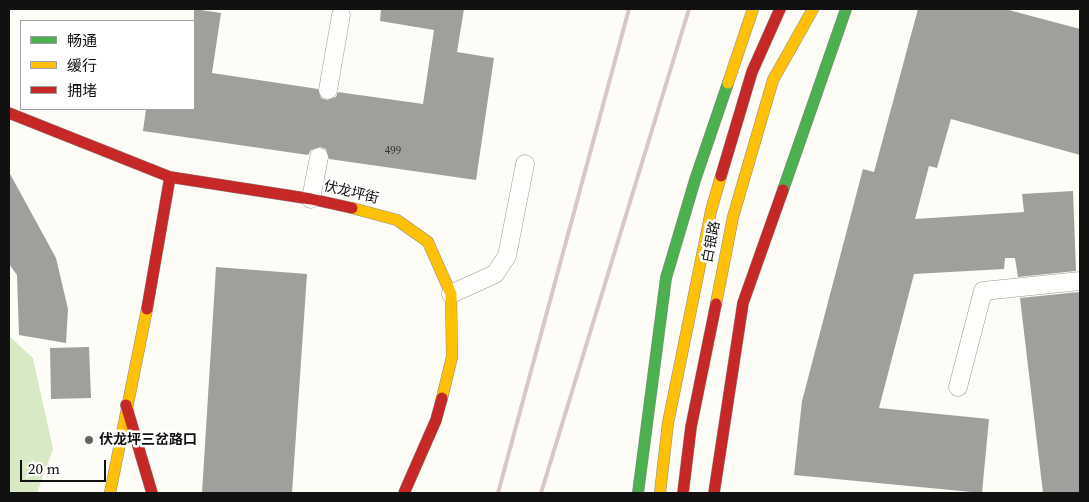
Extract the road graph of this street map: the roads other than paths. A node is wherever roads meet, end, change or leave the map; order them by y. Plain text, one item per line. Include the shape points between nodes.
1 (753, 9) edge
2 (780, 9) edge
3 (813, 9) edge
4 (846, 9) edge
5 (340, 15) dead end
6 (328, 90) dead end
7 (9, 113) edge
8 (319, 157) dead end
9 (524, 164) dead end
10 (170, 176) junction
11 (311, 199) junction
12 (1080, 281) edge
13 (451, 294) junction
14 (958, 387) dead end
15 (126, 405) junction
16 (110, 493) edge
17 (152, 493) edge
18 (404, 493) edge
19 (638, 493) edge
20 (660, 493) edge
21 (683, 493) edge
22 (714, 493) edge

1 - 19 main road via 695,180 666,278
2 - 20 main road, 白银路 via 752,72 710,211 668,423
3 - 21 main road, 白银路 via 773,80 732,217 691,427
4 - 22 main road via 743,303
5 - 6 lane
7 - 10 main road, 伏龙坪街
8 - 11 lane
9 - 13 lane via 507,256 496,274
10 - 11 main road, 伏龙坪街
10 - 15 main road via 151,289
11 - 13 main road, 伏龙坪街 via 396,220 428,242
12 - 14 lane via 983,292
13 - 18 main road, 伏龙坪街 via 452,357 436,420
15 - 16 main road
15 - 17 main road

